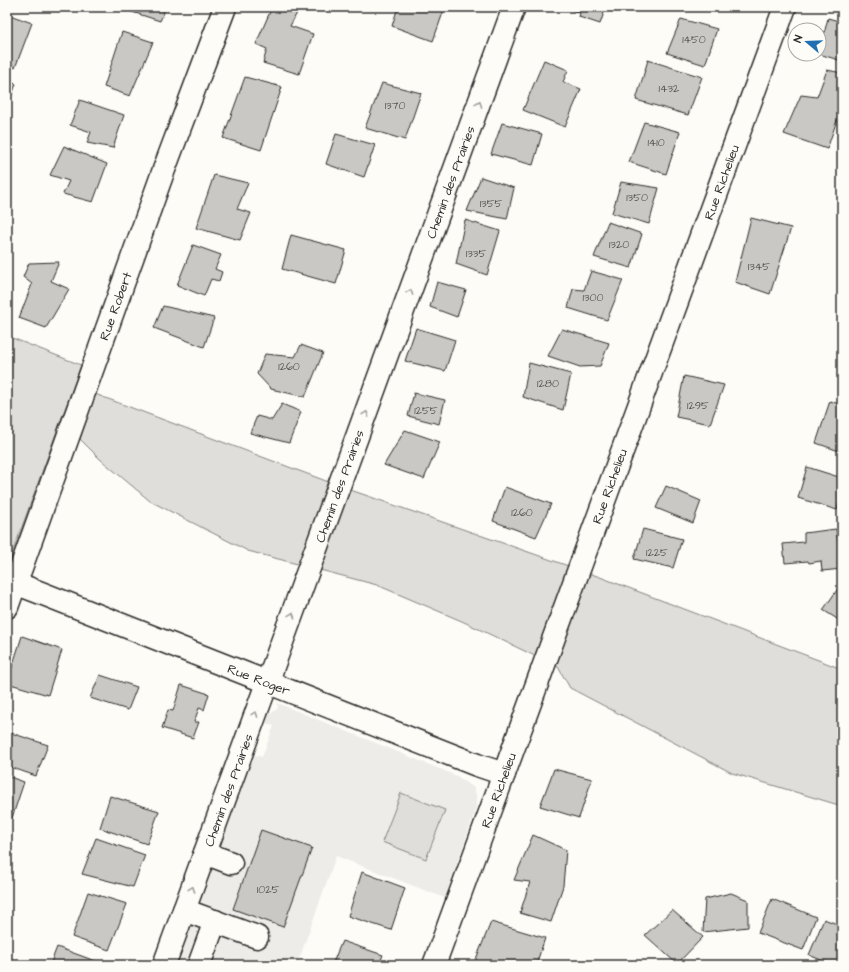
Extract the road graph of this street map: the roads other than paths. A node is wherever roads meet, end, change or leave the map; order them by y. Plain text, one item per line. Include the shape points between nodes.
1 (225, 7) edge
2 (514, 7) edge
3 (785, 7) edge
4 (11, 583) edge
5 (7, 607) edge
6 (267, 682) junction
7 (504, 774) junction
8 (205, 853) junction
9 (231, 863) dead end
10 (184, 910) junction
11 (215, 921) junction
12 (257, 936) dead end
13 (164, 965) edge
14 (199, 965) edge
15 (434, 965) edge

1 - 4 street, Rue Robert
6 -> 2 street, Chemin des Prairies
3 - 7 street, Rue Richelieu
4 - 5 street, Rue Robert
4 - 6 street, Rue Roger
6 - 7 street, Rue Roger
8 -> 6 street, Chemin des Prairies
7 - 15 street, Rue Richelieu
8 - 9 street
10 -> 8 street, Chemin des Prairies
10 - 11 street
10 - 13 street, Chemin des Prairies
11 - 12 street
11 - 14 street

